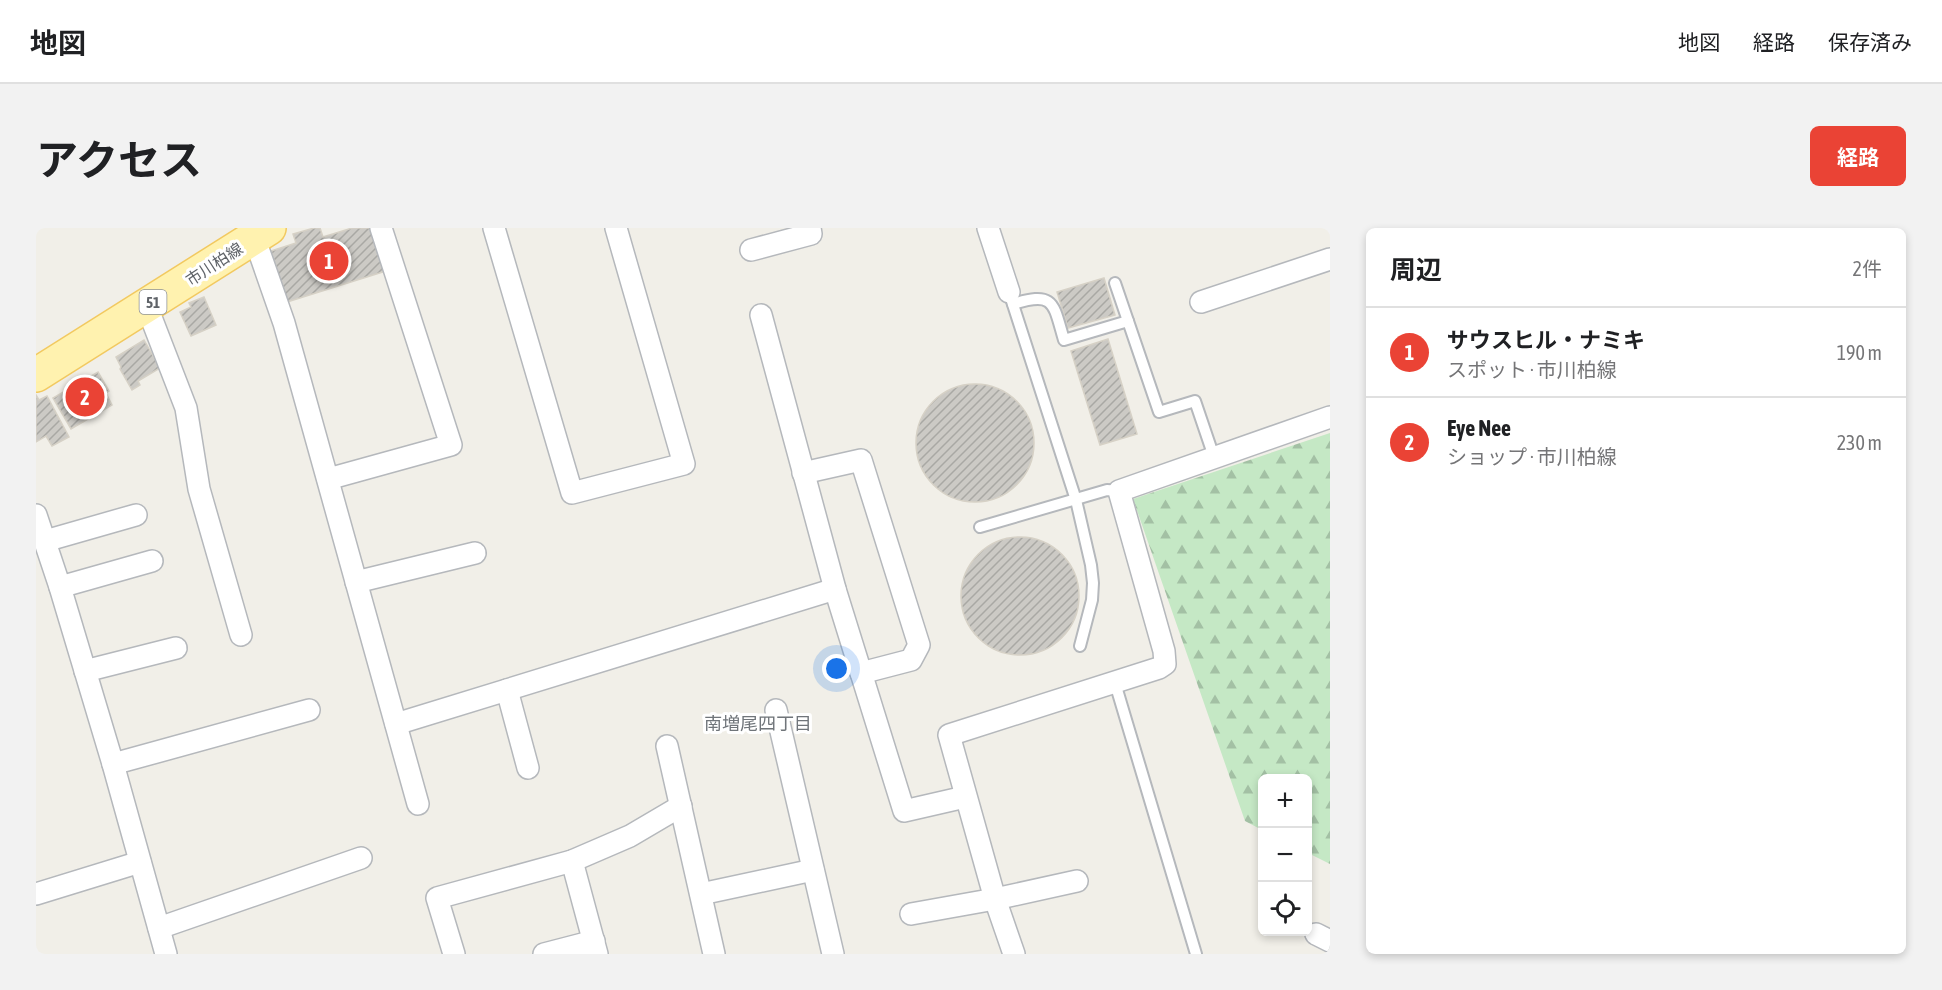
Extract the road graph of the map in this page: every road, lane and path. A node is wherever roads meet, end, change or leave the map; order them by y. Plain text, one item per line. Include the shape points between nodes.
1 (381, 228) edge
2 (494, 228) edge
3 (616, 228) edge
4 (810, 228) edge
5 (988, 228) edge
6 (262, 233) edge
7 (751, 250) dead end
8 (1330, 259) edge
9 (1115, 283) dead end
10 (1010, 298) junction
11 (1201, 302) dead end
12 (147, 307) junction
13 (760, 315) dead end
14 (1128, 321) junction
15 (36, 375) edge
16 (1330, 417) edge
17 (1214, 457) junction
18 (803, 473) junction
19 (328, 479) junction
20 (1119, 491) junction
21 (1076, 500) junction
22 (36, 515) edge
23 (136, 515) dead end
24 (980, 526) dead end
25 (45, 541) junction
26 (475, 553) dead end
27 (152, 561) dead end
28 (356, 582) junction
29 (60, 587) junction
30 (835, 589) junction
31 (241, 635) dead end
32 (1080, 646) dead end
33 (176, 648) dead end
34 (85, 671) junction
35 (861, 674) junction
36 (1115, 683) junction
37 (507, 690) junction
38 (309, 710) dead end
39 (776, 710) dead end
40 (396, 724) junction
41 (667, 746) dead end
42 (113, 764) junction
43 (528, 768) dead end
44 (965, 797) junction
45 (418, 804) dead end
46 (681, 806) junction
47 (361, 858) dead end
48 (572, 861) junction
49 (140, 862) junction
50 (813, 870) junction
51 (1077, 881) dead end
52 (36, 894) edge
53 (701, 894) junction
54 (995, 899) junction
55 (911, 914) dead end
56 (159, 928) junction
57 (596, 947) edge
58 (166, 954) edge
59 (454, 954) edge
60 (544, 954) edge
61 (714, 954) edge
62 (832, 954) edge
63 (1014, 954) edge
64 (1196, 954) edge

1 - 19 street via 451,445
2 - 3 street via 572,493 684,464
4 - 7 street via 811,234
5 - 10 street
6 - 12 main road, 市川柏線 / 51
6 - 19 street
8 - 11 street
9 - 14 lane
10 - 14 lane via 1034,297 1050,302 1064,340
10 - 21 lane
12 - 15 main road, 市川柏線 / 51
12 - 31 street via 186,408 199,489
13 - 18 street
14 - 17 lane via 1159,412 1195,401
16 - 17 street
17 - 20 street
18 - 30 street
18 - 35 street via 861,460 919,645 912,660
19 - 28 street
20 - 21 lane via 1107,490
20 - 36 street via 1165,664
21 - 24 lane
21 - 32 lane via 1093,582
22 - 25 street
23 - 25 street
25 - 29 street
26 - 28 street
27 - 29 street
28 - 40 street
29 - 34 street
30 - 35 street
30 - 37 street
33 - 34 street
34 - 42 street
35 - 44 street via 904,811
36 - 44 street via 949,735
36 - 64 lane
37 - 40 street
37 - 43 street
38 - 42 street
39 - 50 street
40 - 45 street
41 - 46 street
42 - 49 street
44 - 54 street
46 - 48 street via 630,836
46 - 53 street
47 - 56 street
48 - 57 street
48 - 59 street via 437,898
49 - 52 street
49 - 56 street
50 - 53 street
50 - 62 street
51 - 54 street
53 - 61 street
54 - 55 street
54 - 63 street
56 - 58 street
57 - 60 street

